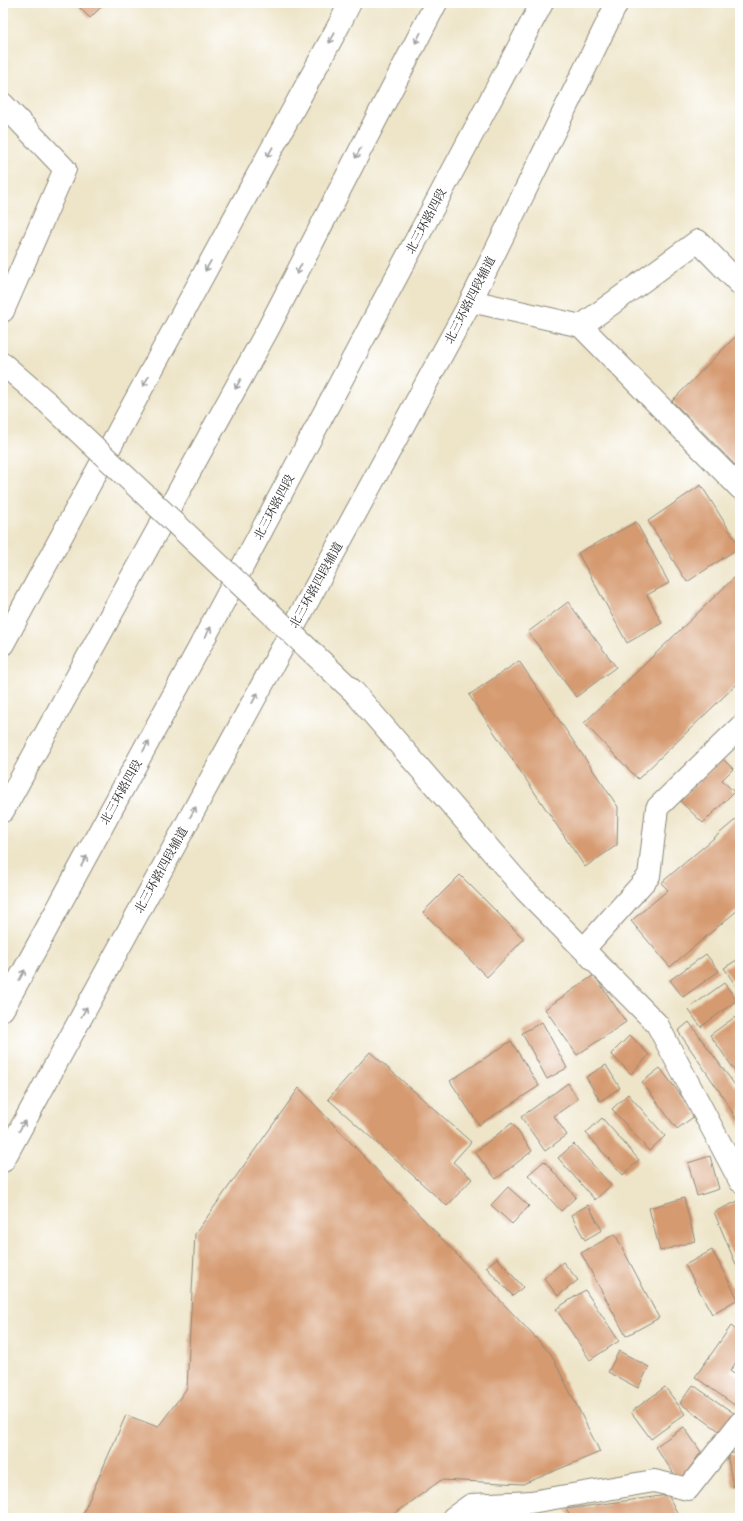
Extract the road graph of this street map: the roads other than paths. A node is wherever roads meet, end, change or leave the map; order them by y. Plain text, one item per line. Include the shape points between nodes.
1 (350, 3) edge
2 (436, 3) edge
3 (542, 3) edge
4 (617, 3) edge
5 (3, 104) edge
6 (740, 284) edge
7 (471, 301) junction
8 (3, 311) edge
9 (581, 326) junction
10 (3, 364) edge
11 (740, 488) edge
12 (3, 644) edge
13 (740, 727) edge
14 (3, 811) edge
15 (584, 949) junction
16 (3, 1009) edge
17 (3, 1161) edge
18 (740, 1181) edge
19 (740, 1423) edge
20 (453, 1518) edge

1 -> 12 main road
2 -> 14 main road via 268,329
16 -> 3 main road, 北三环路四段 via 202,643
4 - 7 main road, 北三环路四段辅道
5 - 8 main road via 65,169
6 - 9 main road via 698,241
7 - 9 main road
17 -> 7 main road, 北三环路四段辅道
9 - 11 main road
10 - 15 main road, bridge via 48,403 354,692 524,890
13 - 15 main road via 657,808 649,876
15 - 18 main road via 657,1024
19 - 20 main road via 688,1489 654,1481 531,1502 471,1505

